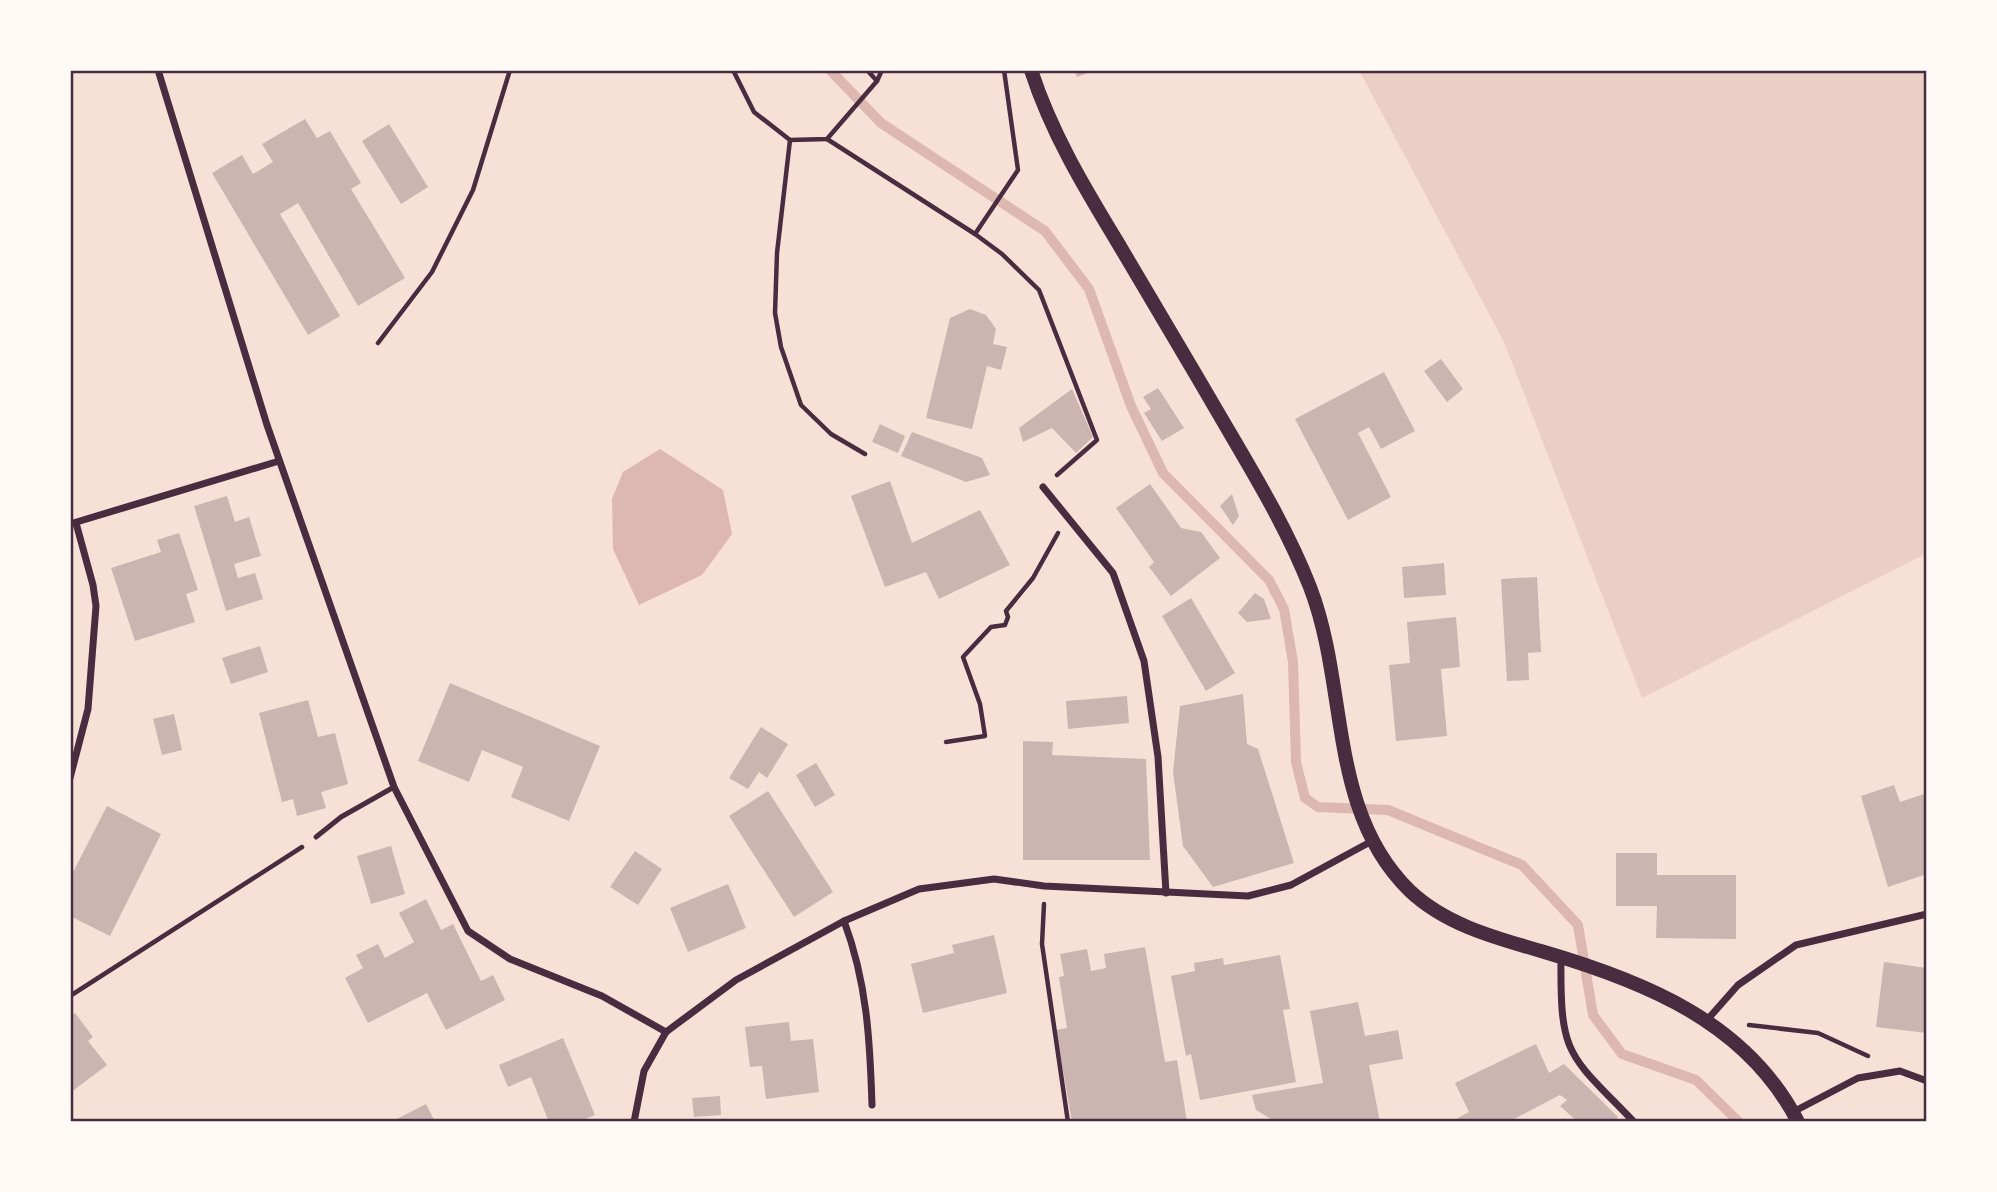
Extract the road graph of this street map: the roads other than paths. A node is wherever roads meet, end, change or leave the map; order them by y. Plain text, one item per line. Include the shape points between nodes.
1 (158, 70) edge
2 (1031, 70) edge
3 (279, 461) junction
4 (1043, 487) road end
5 (73, 523) edge
6 (70, 778) edge
7 (394, 787) junction
8 (316, 837) road end
9 (1372, 841) junction
10 (1166, 893) junction
11 (1927, 914) edge
12 (844, 921) junction
13 (1561, 957) junction
14 (1707, 1020) junction
15 (666, 1032) junction
16 (1927, 1082) edge
17 (872, 1105) dead end
18 (1796, 1117) edge
19 (634, 1122) edge
20 (1634, 1122) edge

1 - 3 street
2 - 9 main road via 1062,146 1258,481 1295,553 1323,630 1342,750
3 - 5 street
3 - 7 street
4 - 10 street via 1113,573 1144,661 1158,757
5 - 6 street via 96,606 88,709
7 - 8 lane
7 - 15 street via 468,930 510,959 602,996
9 - 10 street via 1291,885 1248,896
9 - 13 main road via 1410,891 1435,910 1492,937
10 - 12 street via 994,879 919,889
11 - 14 street via 1796,945 1738,985
12 - 15 street via 736,980
12 - 17 street via 859,961 870,1024
13 - 14 main road via 1661,993
13 - 20 street via 1562,1026 1571,1054
14 - 18 main road via 1762,1069
15 - 19 street via 644,1071
16 - 18 street via 1900,1071 1858,1078

